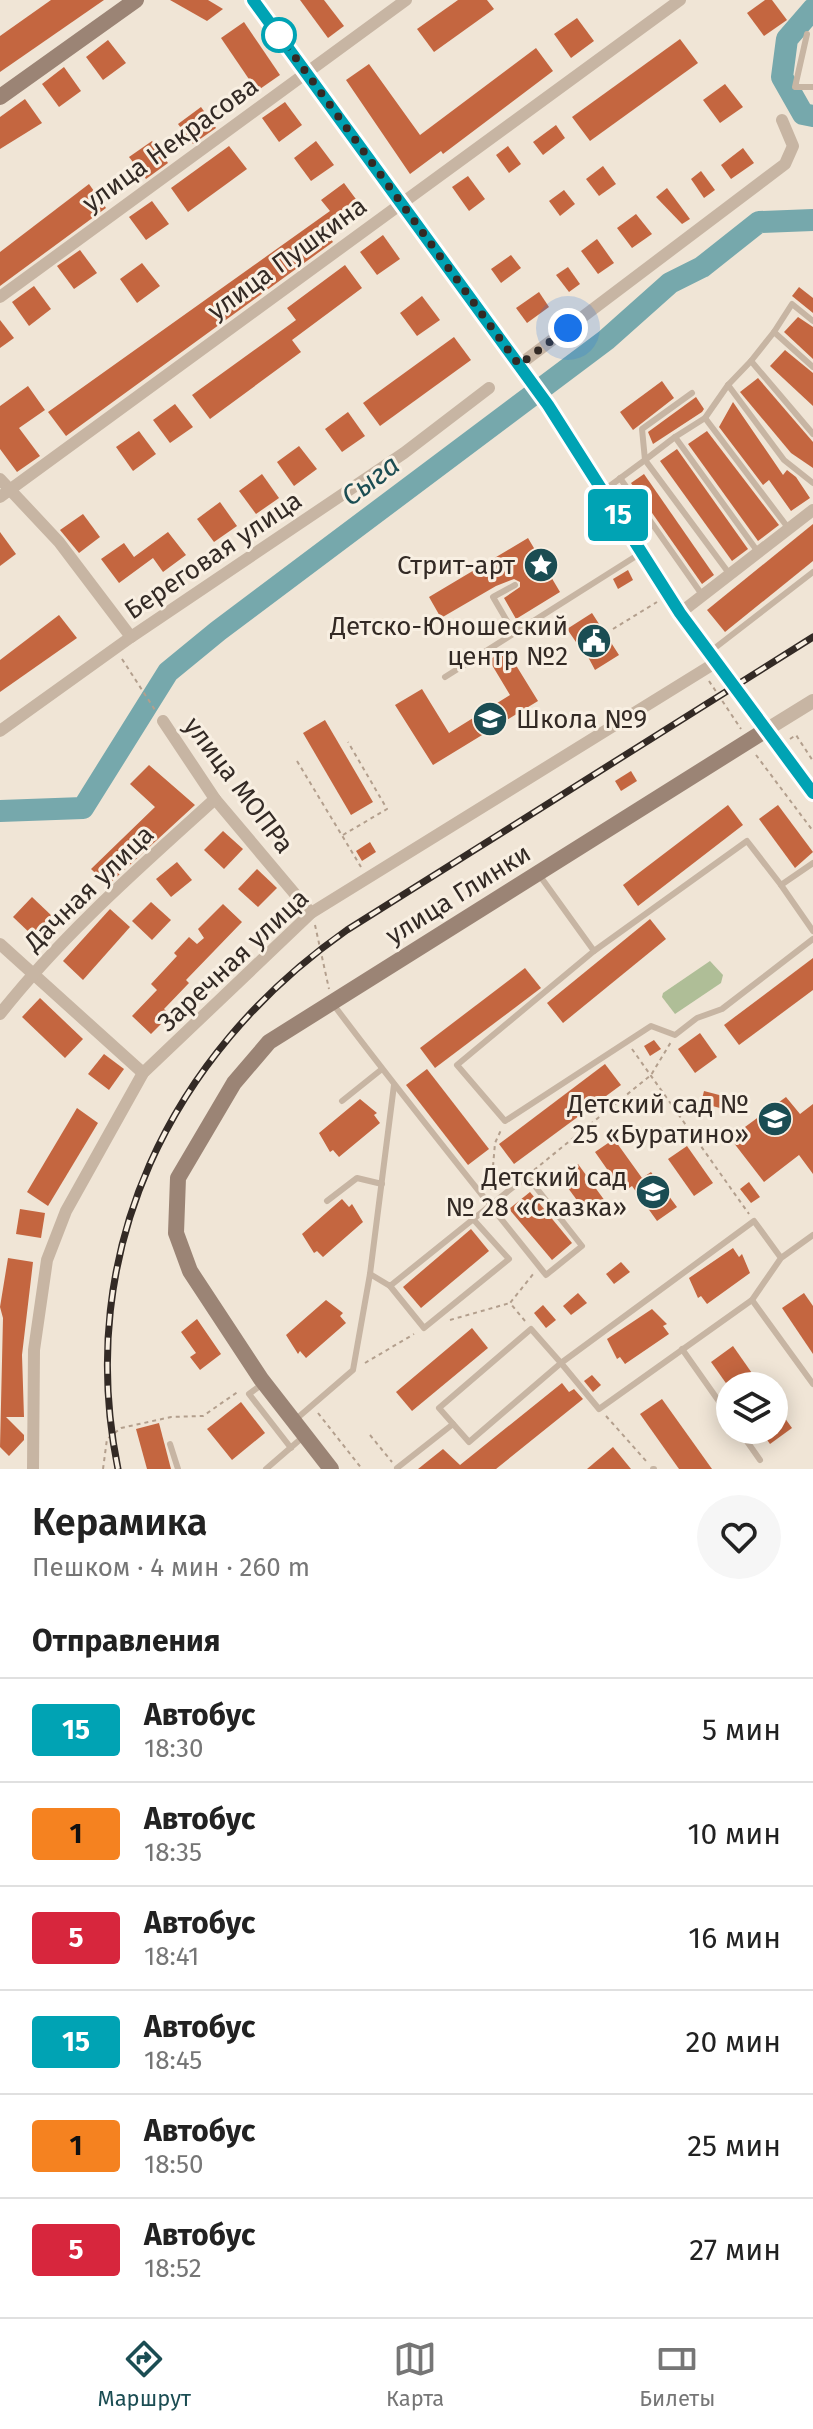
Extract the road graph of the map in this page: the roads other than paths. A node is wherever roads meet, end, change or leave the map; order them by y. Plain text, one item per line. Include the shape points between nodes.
1 (136, 0) edge
2 (253, 0) edge
3 (406, 0) edge
4 (680, 0) edge
5 (807, 34) dead end
6 (306, 71) junction
7 (813, 87) edge
8 (0, 97) edge
9 (782, 120) dead end
10 (400, 202) junction
11 (0, 297) edge
12 (813, 321) edge
13 (774, 332) junction
14 (751, 361) junction
15 (519, 365) junction
16 (813, 367) edge
17 (728, 385) junction
18 (489, 388) dead end
19 (692, 393) dead end
20 (705, 418) junction
21 (813, 434) edge
22 (675, 437) junction
23 (645, 460) junction
24 (620, 478) junction
25 (0, 479) edge
26 (813, 483) edge
27 (603, 492) junction
28 (5, 493) edge
29 (813, 510) edge
30 (789, 529) junction
31 (641, 553) junction
32 (759, 553) junction
33 (813, 572) edge
34 (731, 576) junction
35 (515, 585) dead end
36 (704, 597) junction
37 (680, 613) junction
38 (514, 633) junction
39 (131, 637) junction
40 (711, 658) junction
41 (445, 677) dead end
42 (813, 701) edge
43 (160, 716) road end
44 (766, 730) junction
45 (0, 731) edge
46 (813, 793) edge
47 (215, 799) junction
48 (813, 863) edge
49 (538, 873) junction
50 (781, 885) junction
51 (311, 913) junction
52 (813, 931) edge
53 (813, 939) edge
54 (0, 944) edge
55 (594, 951) junction
56 (33, 973) junction
57 (331, 1001) junction
58 (0, 1014) edge
59 (382, 1069) junction
60 (143, 1073) junction
61 (394, 1085) junction
62 (342, 1101) dead end
63 (382, 1184) junction
64 (327, 1201) dead end
65 (489, 1205) junction
66 (473, 1219) junction
67 (813, 1235) edge
68 (781, 1258) junction
69 (370, 1274) junction
70 (390, 1286) junction
71 (752, 1300) junction
72 (682, 1349) junction
73 (561, 1363) junction
74 (263, 1381) junction
75 (813, 1384) edge
76 (716, 1397) edge
77 (293, 1422) junction
78 (453, 1424) junction
79 (304, 1436) junction
80 (170, 1444) dead end
81 (749, 1444) edge
82 (291, 1448) junction
83 (760, 1460) dead end
84 (397, 1468) edge
85 (33, 1469) edge
86 (178, 1469) edge
87 (266, 1469) edge
88 (331, 1469) edge

1 - 8 main road
2 - 6 main road
3 - 6 street, улица Некрасова
4 - 10 street, улица Пушкина
5 - 7 lane via 795,87
6 - 10 main road
6 - 11 street, улица Некрасова
9 - 15 street via 793,146 785,164
10 - 15 main road
10 - 28 street, улица Пушкина
12 - 13 lane via 792,304
13 - 14 lane
13 - 16 lane
14 - 17 lane
14 - 21 lane
15 - 27 main road
17 - 20 lane
17 - 26 lane via 784,460
18 - 39 street, Береговая улица via 404,453
19 - 23 lane via 642,429
20 - 22 lane
20 - 30 lane
22 - 23 lane
22 - 32 lane
23 - 24 lane
23 - 34 lane
24 - 27 lane
24 - 36 lane
25 - 28 street
27 - 31 main road
28 - 39 street via 59,542
29 - 30 street
30 - 32 street
31 - 37 main road
31 - 38 lane
32 - 34 street
33 - 40 lane
34 - 36 street
35 - 38 lane via 493,597
36 - 37 street
37 - 40 main road
38 - 41 lane
39 - 45 street, Береговая улица
40 - 44 main road
40 - 51 street, Заречная улица
42 - 44 street, улица Глинки
43 - 47 street, улица МОПРа
44 - 46 main road
44 - 49 main road, улица Глинки
47 - 51 street, улица МОПРа
47 - 56 street, Дачная улица
48 - 50 lane
49 - 55 lane
49 - 57 main road, улица Глинки
50 - 52 lane
50 - 55 lane via 747,841
51 - 60 street, Заречная улица
53 - 55 lane via 722,1009 697,1018 675,1035 651,1026 505,1121 457,1065
54 - 56 street
56 - 58 street, Дачная улица
56 - 60 street
57 - 59 lane
57 - 74 main road, улица Глинки via 269,1042 234,1083 178,1178 176,1233 190,1271
59 - 61 lane
59 - 62 lane
60 - 85 street, Заречная улица via 66,1211 47,1260 34,1350
61 - 63 lane
61 - 65 lane
63 - 64 lane via 357,1178
63 - 69 lane
65 - 65 lane via 527,1176 582,1246 546,1275
65 - 66 lane
66 - 70 lane
66 - 70 lane via 509,1259 424,1328
67 - 68 lane
68 - 71 lane
68 - 73 lane via 754,1221
69 - 70 lane
69 - 77 lane via 353,1370
71 - 72 lane
71 - 75 lane
72 - 73 lane via 599,1409
72 - 76 lane
73 - 78 lane via 469,1442
73 - 78 lane via 531,1329 439,1408
74 - 77 main road
74 - 82 lane via 249,1394
77 - 79 main road
78 - 84 lane
79 - 82 lane
79 - 88 main road
80 - 86 lane
81 - 83 lane
82 - 87 lane

